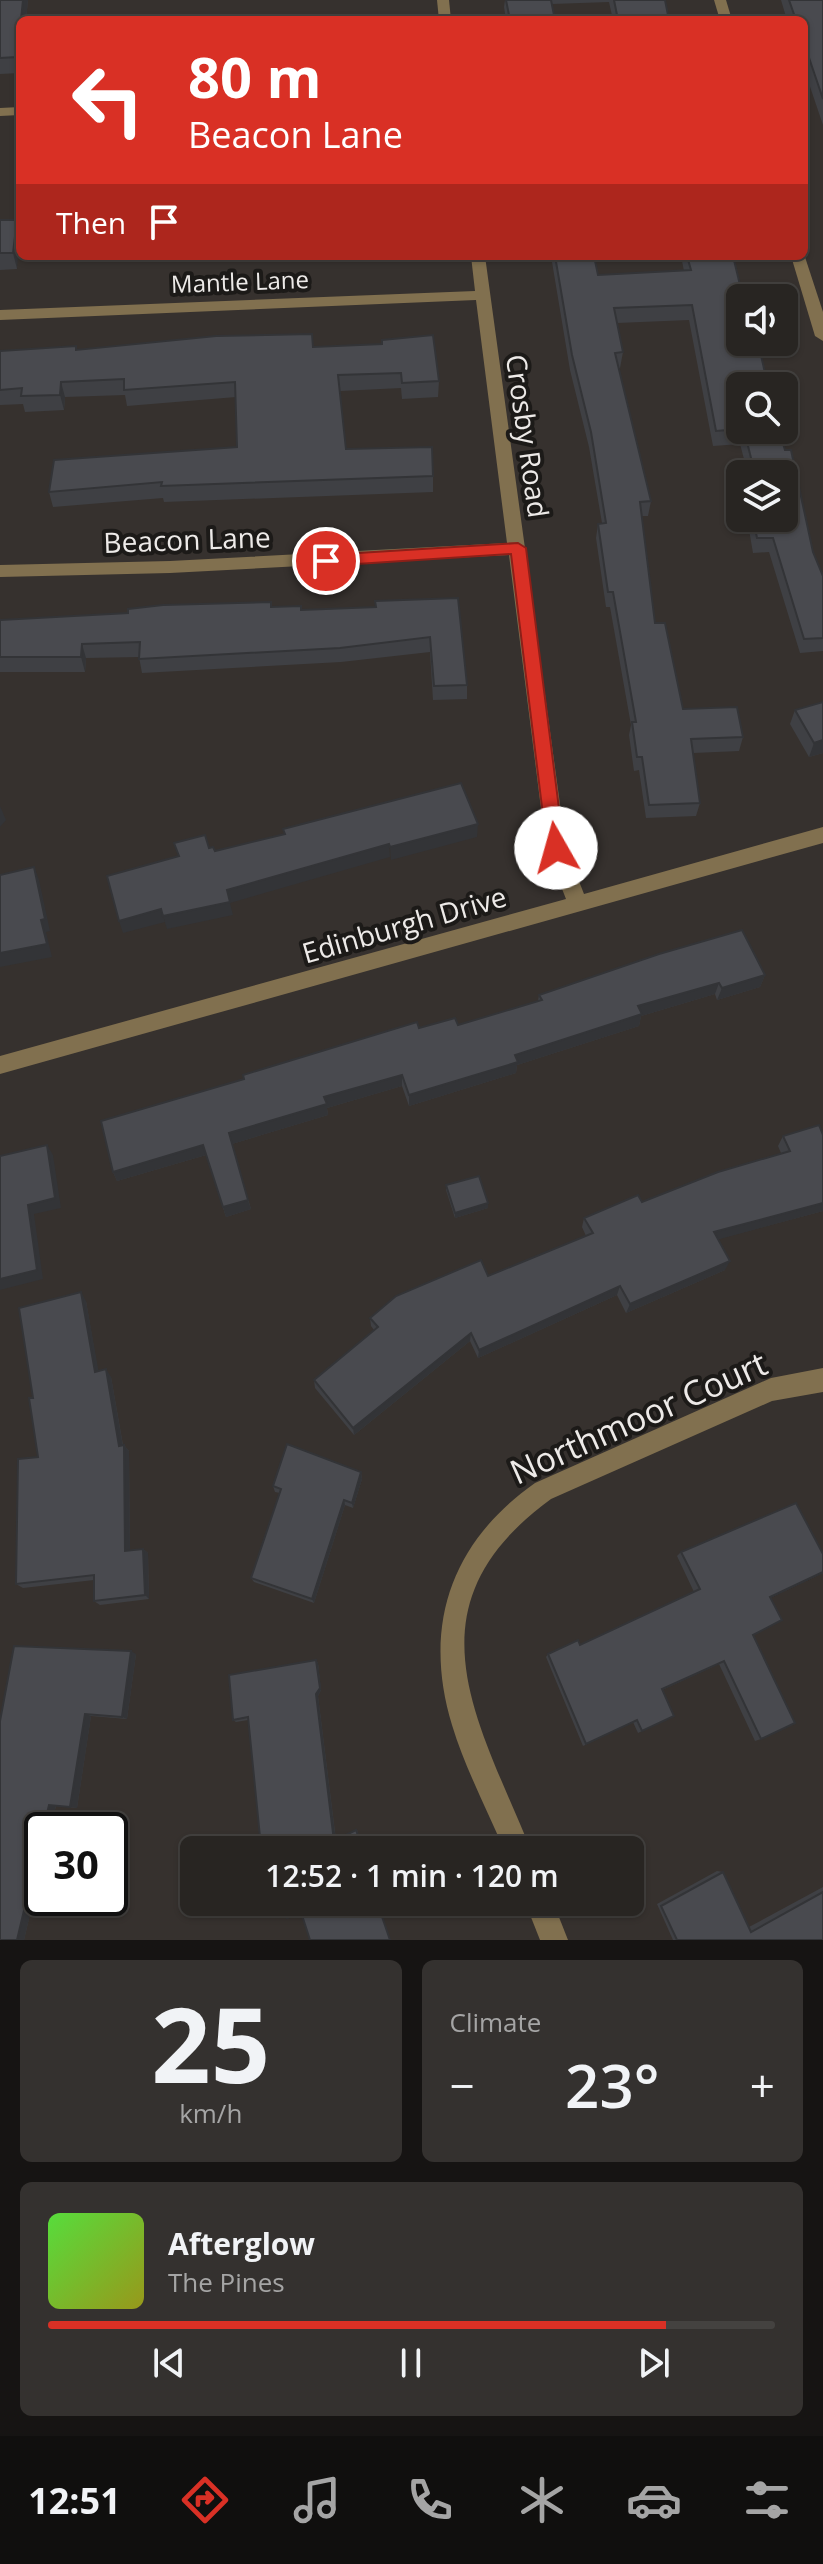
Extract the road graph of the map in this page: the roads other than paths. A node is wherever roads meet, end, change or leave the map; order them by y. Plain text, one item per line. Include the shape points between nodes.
1 (478, 260) edge
2 (799, 260) edge
3 (482, 295) junction
4 (0, 315) edge
5 (823, 336) edge
6 (518, 548) junction
7 (0, 571) edge
8 (823, 835) edge
9 (578, 904) junction
10 (0, 1065) edge
11 (823, 1380) edge
12 (512, 1836) edge
13 (545, 1916) edge
14 (554, 1940) edge

1 - 3 street, Crosby Road
2 - 5 street
3 - 4 street, Mantle Lane
3 - 6 street, Crosby Road
6 - 7 street, Beacon Lane
6 - 9 street, Crosby Road via 556,848
8 - 9 street, Edinburgh Drive
9 - 10 street, Edinburgh Drive
11 - 12 street, Northmoor Court via 771,1390 543,1491 490,1534 464,1579 453,1624 452,1662 461,1710
13 - 14 street

